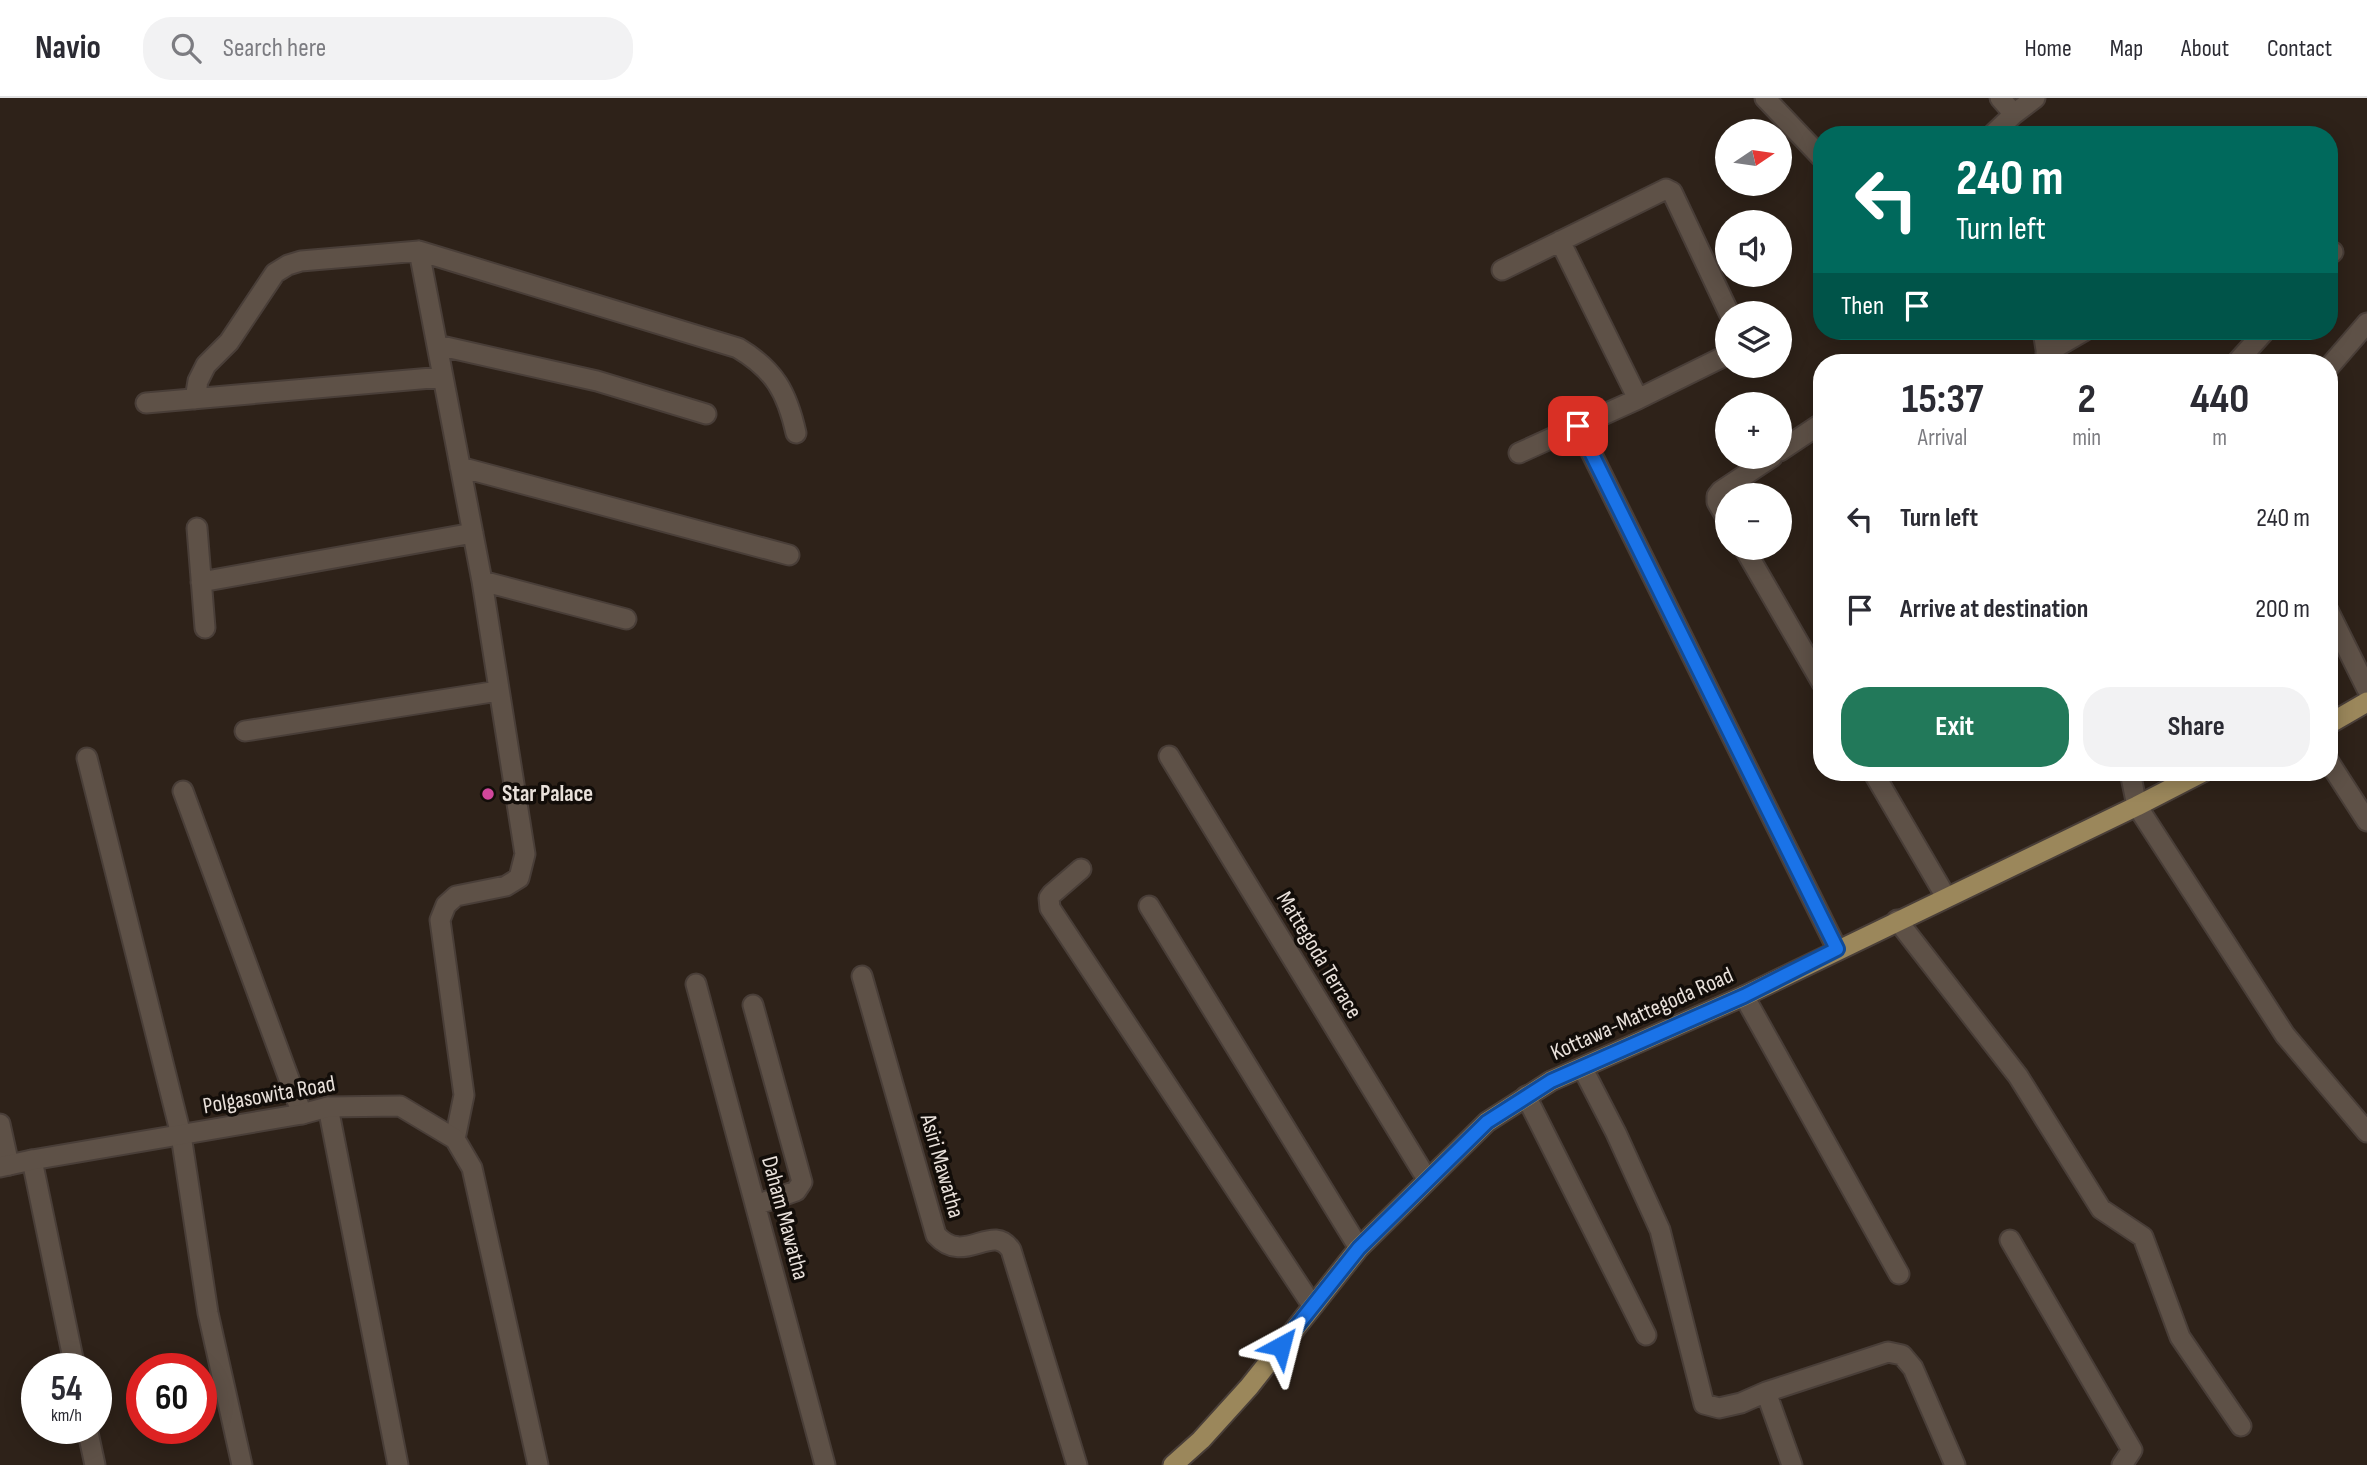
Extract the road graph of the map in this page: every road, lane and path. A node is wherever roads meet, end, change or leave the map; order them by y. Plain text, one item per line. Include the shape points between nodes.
1 (1765, 98) edge
2 (2000, 98) edge
3 (2035, 98) edge
4 (2014, 114) junction
5 (2001, 126) edge
6 (1813, 149) edge
7 (1560, 241) junction
8 (419, 251) junction
9 (1502, 270) dead end
10 (1723, 301) edge
11 (2367, 323) edge
12 (2072, 340) edge
13 (2256, 340) edge
14 (437, 345) junction
15 (2052, 354) edge
16 (2244, 354) edge
17 (2338, 357) edge
18 (1715, 361) edge
19 (443, 377) junction
20 (195, 399) junction
21 (1639, 399) junction
22 (146, 403) dead end
23 (705, 414) dead end
24 (1578, 426) junction
25 (1813, 429) edge
26 (796, 433) dead end
27 (1792, 443) edge
28 (1519, 453) dead end
29 (460, 467) junction
30 (1754, 469) edge
31 (1733, 483) edge
32 (197, 528) dead end
33 (473, 533) junction
34 (789, 555) dead end
35 (1751, 560) edge
36 (482, 581) junction
37 (201, 582) junction
38 (626, 619) dead end
39 (205, 628) dead end
40 (2338, 634) edge
41 (1813, 667) edge
42 (498, 691) junction
43 (2366, 703) edge
44 (2338, 719) edge
45 (245, 731) dead end
46 (1169, 756) dead end
47 (87, 758) dead end
48 (2338, 776) edge
49 (1878, 781) edge
50 (2132, 781) edge
51 (2186, 781) edge
52 (183, 791) dead end
53 (2137, 806) junction
54 (2367, 821) edge
55 (1081, 869) dead end
56 (1945, 897) junction
57 (1149, 906) dead end
58 (1897, 920) junction
59 (1837, 949) junction
60 (862, 976) dead end
61 (696, 984) dead end
62 (1744, 996) junction
63 (753, 1005) dead end
64 (1583, 1069) junction
65 (1526, 1096) junction
66 (328, 1107) junction
67 (302, 1114) junction
68 (0, 1124) edge
69 (2367, 1132) edge
70 (181, 1135) junction
71 (454, 1139) junction
72 (32, 1160) junction
73 (4, 1166) edge
74 (1427, 1179) junction
75 (756, 1205) junction
76 (2010, 1240) dead end
77 (1359, 1248) junction
78 (1899, 1273) dead end
79 (1312, 1305) junction
80 (1646, 1335) dead end
81 (72, 1353) edge
82 (1766, 1392) junction
83 (2241, 1426) dead end
84 (90, 1444) edge
85 (95, 1465) edge
86 (242, 1465) edge
87 (398, 1465) edge
88 (538, 1465) edge
89 (825, 1465) edge
90 (1077, 1465) edge
91 (1173, 1465) edge
92 (1792, 1465) edge
93 (1955, 1465) edge
94 (2122, 1465) edge

1 - 6 street
2 - 4 street
3 - 4 street
4 - 5 street
7 - 9 street
7 - 10 street via 1666,189 1672,192
7 - 21 street
8 - 14 street
8 - 20 street via 301,261 281,269 229,342 206,365
8 - 26 street via 738,348 777,383 790,403
11 - 17 street
12 - 15 street
13 - 16 street
14 - 19 street
14 - 23 street via 597,381
18 - 21 street
19 - 20 street
19 - 29 street
20 - 22 street
21 - 24 street
24 - 28 street
24 - 59 street
25 - 27 street
29 - 33 street
29 - 34 street
30 - 31 street
32 - 37 street
33 - 36 street
33 - 37 street
35 - 41 street
36 - 38 street
36 - 42 street
37 - 39 street
40 - 43 street
42 - 45 street
42 - 71 street via 525,854 519,878 506,886 456,896 440,920 464,1095
43 - 44 main road
46 - 74 street, Mattegoda Terrace
47 - 70 street
48 - 54 street
49 - 56 street
50 - 53 street
51 - 53 main road, Kottawa-Mattegoda Road
52 - 67 street
53 - 56 main road, Kottawa-Mattegoda Road
53 - 69 street via 2286,1035
55 - 79 street via 1052,894 1050,908
56 - 58 main road, Kottawa-Mattegoda Road
57 - 77 street
58 - 59 main road, Kottawa-Mattegoda Road
58 - 83 street via 2018,1076 2101,1209 2143,1237 2180,1337
59 - 62 main road, Kottawa-Mattegoda Road
60 - 90 street, Asiri Mawatha via 936,1235 951,1247 994,1240 1011,1251
61 - 75 street, Daham Mawatha
62 - 64 main road, Kottawa-Mattegoda Road
62 - 78 street
63 - 75 street via 802,1182 796,1191
64 - 65 main road, Kottawa-Mattegoda Road
64 - 82 street via 1660,1230 1704,1404 1719,1408
65 - 74 main road, Kottawa-Mattegoda Road via 1487,1122
65 - 80 street
66 - 67 street, Polgasowita Road
66 - 71 street, Polgasowita Road via 400,1106
66 - 87 street
67 - 70 street, Polgasowita Road
68 - 73 street
70 - 72 street, Polgasowita Road
70 - 86 street via 208,1313
71 - 88 street, Polgasowita Road via 472,1168
72 - 73 street, Polgasowita Road
72 - 81 street
74 - 77 main road, Kottawa-Mattegoda Road
75 - 89 street, Daham Mawatha
76 - 94 street via 2133,1450
77 - 79 main road, Kottawa-Mattegoda Road
79 - 91 main road, Kottawa-Mattegoda Road via 1249,1387
82 - 92 street
82 - 93 street via 1888,1352 1902,1355 1913,1368
84 - 85 street

